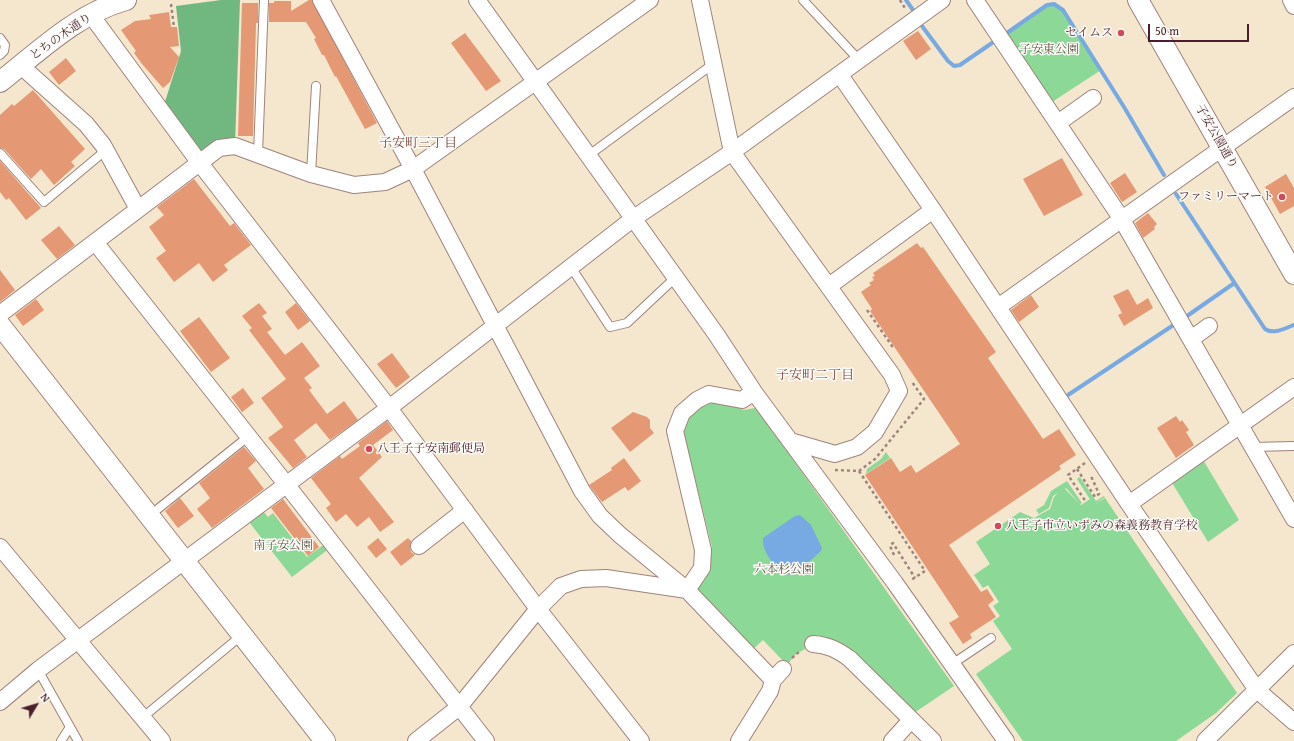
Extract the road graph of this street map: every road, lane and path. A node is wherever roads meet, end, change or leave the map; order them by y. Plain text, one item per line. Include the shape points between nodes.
1 (123, 0) edge
2 (264, 0) edge
3 (321, 0) edge
4 (477, 0) edge
5 (650, 0) edge
6 (700, 0) edge
7 (803, 0) edge
8 (942, 0) edge
9 (975, 0) edge
10 (1138, 0) edge
11 (1291, 0) edge
12 (171, 4) dead end
13 (1294, 6) edge
14 (91, 15) junction
15 (174, 27) dead end
16 (0, 38) edge
17 (0, 55) edge
18 (859, 60) junction
19 (713, 64) junction
20 (21, 66) junction
21 (840, 75) junction
22 (0, 82) edge
23 (537, 82) junction
24 (316, 86) dead end
25 (1294, 97) edge
26 (1093, 98) dead end
27 (1058, 123) junction
28 (1222, 147) junction
29 (106, 150) junction
30 (0, 152) edge
31 (732, 152) junction
32 (258, 154) junction
33 (589, 155) junction
34 (199, 162) junction
35 (413, 169) junction
36 (311, 174) junction
37 (138, 209) junction
38 (933, 210) junction
39 (634, 218) junction
40 (1121, 218) junction
41 (95, 242) junction
42 (570, 267) junction
43 (1294, 274) edge
44 (676, 277) junction
45 (829, 286) junction
46 (998, 307) junction
47 (0, 314) edge
48 (0, 325) edge
49 (494, 326) junction
50 (1209, 326) dead end
51 (1191, 339) junction
52 (1294, 387) edge
53 (754, 392) junction
54 (389, 408) junction
55 (1239, 425) junction
56 (249, 436) junction
57 (790, 441) junction
58 (1294, 446) edge
59 (1251, 447) junction
60 (1077, 469) junction
61 (835, 470) dead end
62 (286, 484) junction
63 (1086, 502) dead end
64 (1129, 504) junction
65 (465, 510) junction
66 (149, 516) junction
67 (1294, 519) edge
68 (419, 546) dead end
69 (0, 547) edge
70 (895, 558) dead end
71 (185, 562) junction
72 (915, 578) junction
73 (906, 583) dead end
74 (687, 590) junction
75 (538, 609) junction
76 (242, 635) junction
77 (991, 638) dead end
78 (77, 641) junction
79 (813, 644) joint
80 (1294, 653) edge
81 (952, 664) junction
82 (38, 670) junction
83 (778, 674) junction
84 (1257, 690) junction
85 (0, 702) edge
86 (459, 707) junction
87 (142, 718) junction
88 (911, 720) junction
89 (1294, 722) edge
90 (70, 727) junction
91 (61, 741) edge
92 (78, 741) edge
93 (162, 741) edge
94 (325, 741) edge
95 (416, 741) edge
96 (486, 741) edge
97 (641, 741) edge
98 (739, 741) edge
99 (892, 741) edge
100 (933, 741) edge
101 (1006, 741) edge
102 (1205, 741) edge

1 - 14 street, とちの木通り
2 - 32 lane
3 - 35 street
4 - 23 street
5 - 23 street
6 - 19 street
7 - 18 lane
8 - 18 street
9 - 27 street
10 - 28 street, 子安公園通り
11 - 13 street
12 - 15 path
14 - 20 street, とちの木通り
14 - 34 street
16 - 17 lane via 5,45
18 - 21 street
19 - 31 street
19 - 33 lane
20 - 22 street, とちの木通り
20 - 29 street via 86,124
21 - 31 street
21 - 38 street
23 - 33 street
23 - 35 street
24 - 36 lane
25 - 28 street
26 - 27 street
27 - 40 street
28 - 40 street
28 - 43 street, 子安公園通り
29 - 30 lane via 44,202
29 - 37 street
31 - 39 street
31 - 45 street
32 - 34 street via 235,146 218,148
32 - 36 street
33 - 39 street
34 - 37 street
34 - 54 street
35 - 36 street via 385,182 354,185
35 - 49 street
37 - 41 street
38 - 45 street
38 - 46 street
39 - 42 street
39 - 44 street
40 - 46 street
40 - 51 street
41 - 47 street
41 - 56 street
42 - 44 lane via 610,327 627,323
42 - 49 street
44 - 53 street
45 - 57 street via 892,375 899,391 875,432 857,447 835,454
46 - 64 street
48 - 66 street
49 - 54 street
49 - 74 street via 582,491 600,516
50 - 51 street
51 - 55 street
52 - 55 street
53 - 57 street
53 - 74 street via 742,400 709,394 697,400 682,413 675,432 703,550 702,568
54 - 62 street
54 - 65 street
55 - 59 street
55 - 64 street
56 - 62 street
56 - 66 lane
57 - 81 street
58 - 59 lane
59 - 67 street
60 - 60 path via 1095,497 1099,494 1086,463
60 - 63 path via 1068,475
61 - 72 path via 859,471 925,571
62 - 71 street
62 - 86 street
64 - 84 street
65 - 68 street
65 - 75 street
66 - 71 street
69 - 78 street
70 - 72 path via 890,546 893,543
71 - 76 street
71 - 78 street
72 - 73 path
74 - 75 street via 606,578 581,578 561,586
74 - 83 street
75 - 86 street
75 - 97 street
76 - 87 lane
76 - 94 street
77 - 81 lane
78 - 82 street
78 - 87 street
79 - 83 path via 795,655
79 - 88 street via 825,645 850,659
80 - 84 street
81 - 101 street
82 - 85 street
82 - 90 lane
83 - 98 street
84 - 89 street
84 - 102 street
86 - 95 street
86 - 96 street
87 - 93 street
88 - 99 street
88 - 100 street
90 - 91 lane
90 - 92 lane

